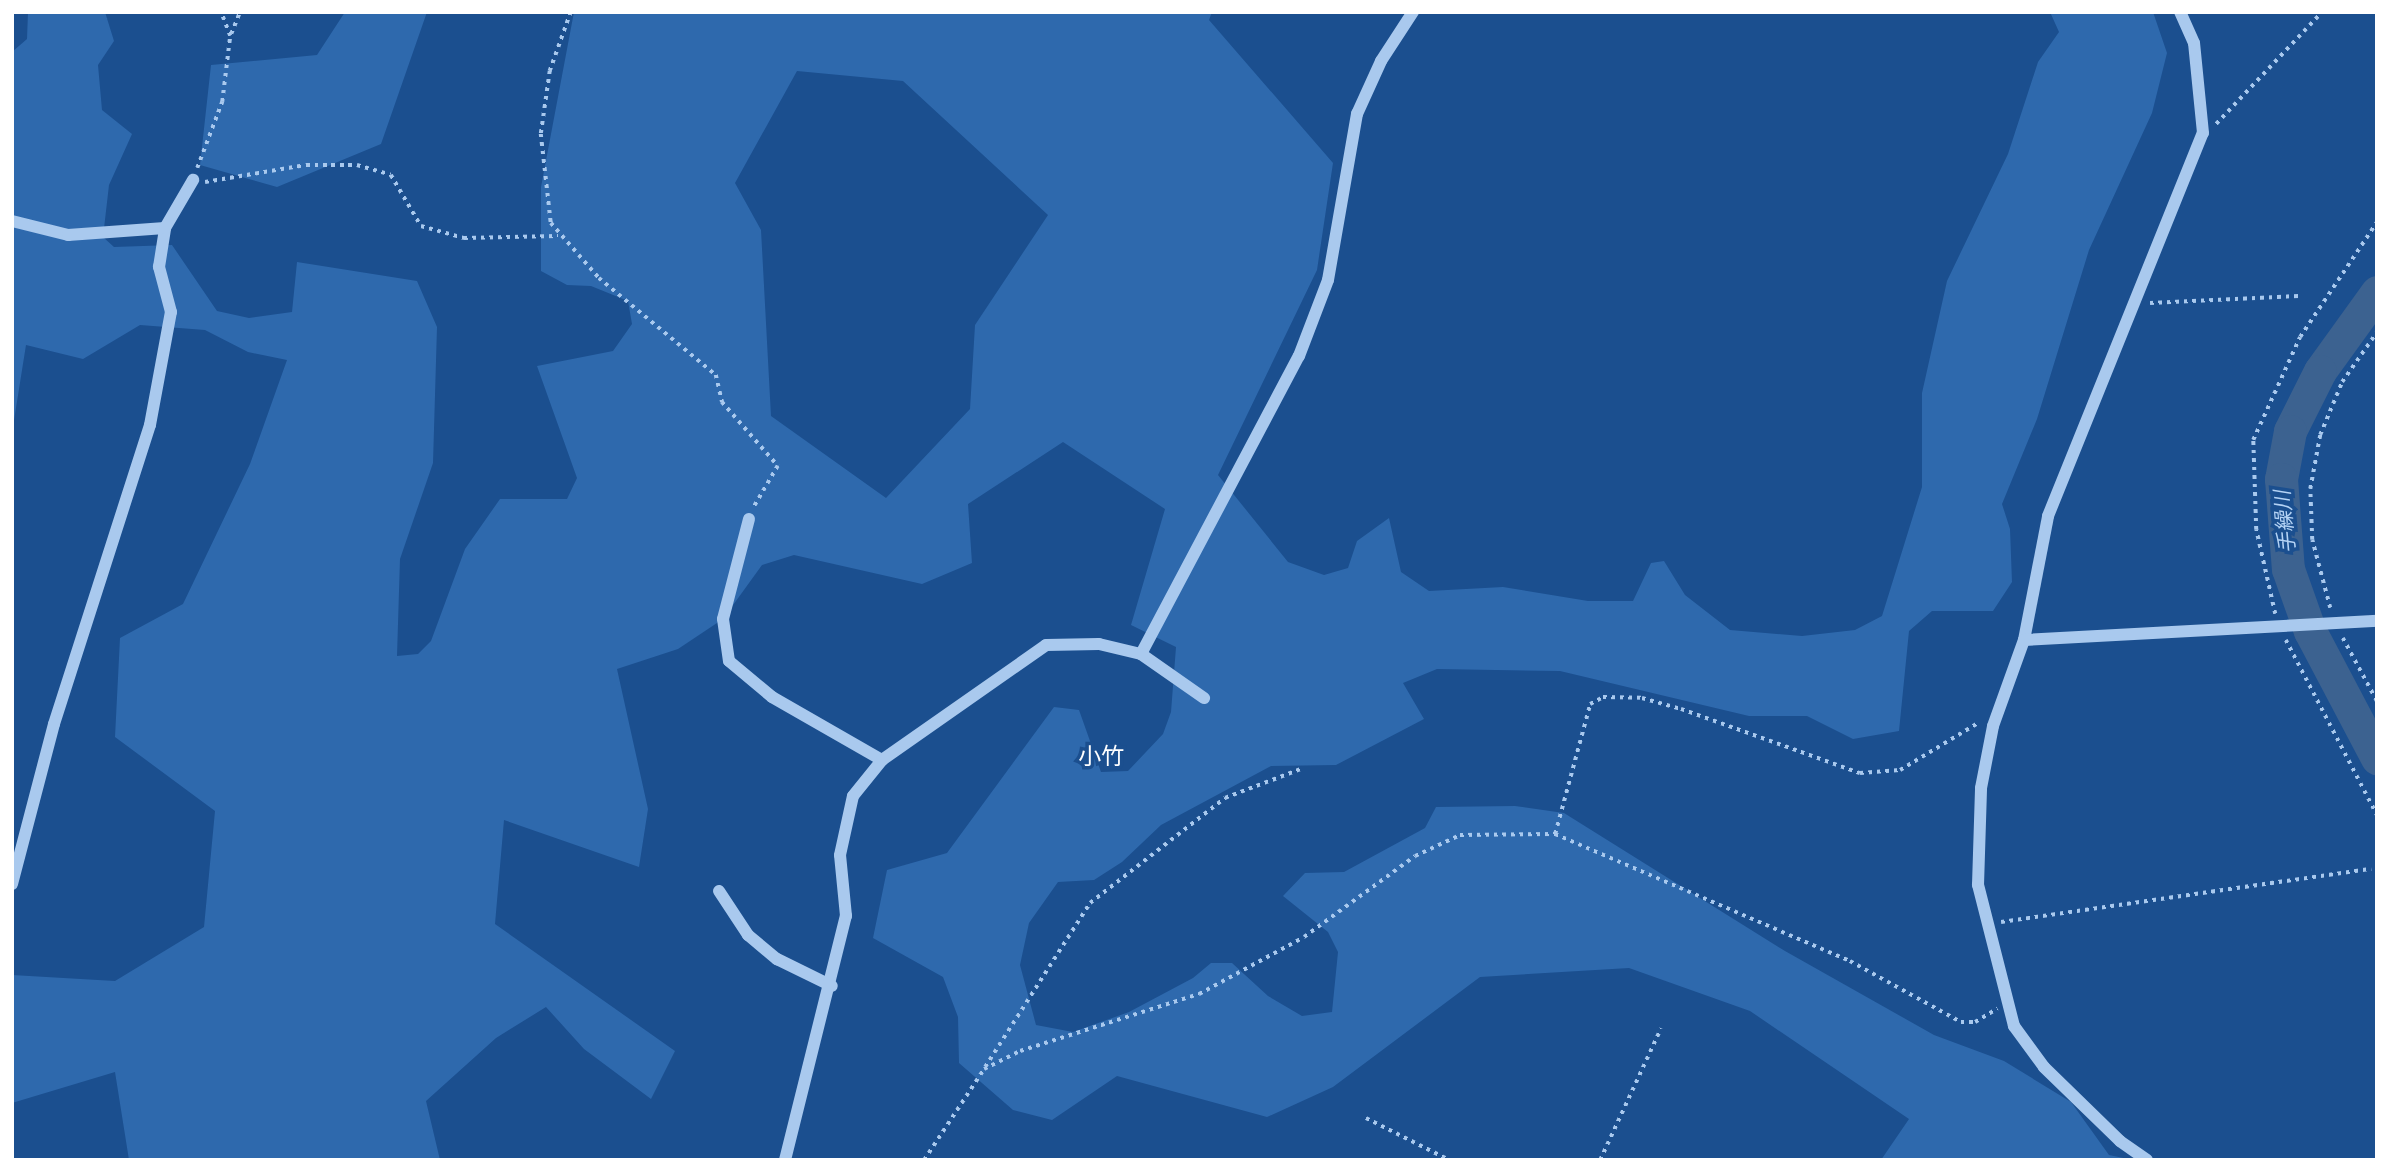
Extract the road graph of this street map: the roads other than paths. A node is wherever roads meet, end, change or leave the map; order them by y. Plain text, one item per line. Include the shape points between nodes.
1 (1413, 12) edge
2 (2180, 12) edge
3 (192, 180) road end
4 (12, 221) edge
5 (165, 228) junction
6 (749, 519) road end
7 (2377, 621) edge
8 (2024, 640) junction
9 (1141, 654) junction
10 (1204, 698) dead end
11 (882, 760) junction
12 (12, 884) edge
13 (719, 891) dead end
14 (832, 986) junction
15 (785, 1160) edge
16 (2147, 1160) edge

1 - 9 street via 1381,61 1357,114 1328,280 1299,356
2 - 8 street via 2194,43 2203,133 2048,516
3 - 5 street
4 - 5 street via 68,235
5 - 12 street via 159,267 172,313 150,425 54,724
6 - 11 street via 723,619 729,661 772,697
7 - 8 street
8 - 16 street via 1998,711 1981,788 1979,885 2014,1026 2044,1067 2120,1141
9 - 10 street
9 - 11 street via 1099,645 1046,645
11 - 14 street via 853,796 839,855 846,916
13 - 14 street via 748,935 777,959
14 - 15 street

